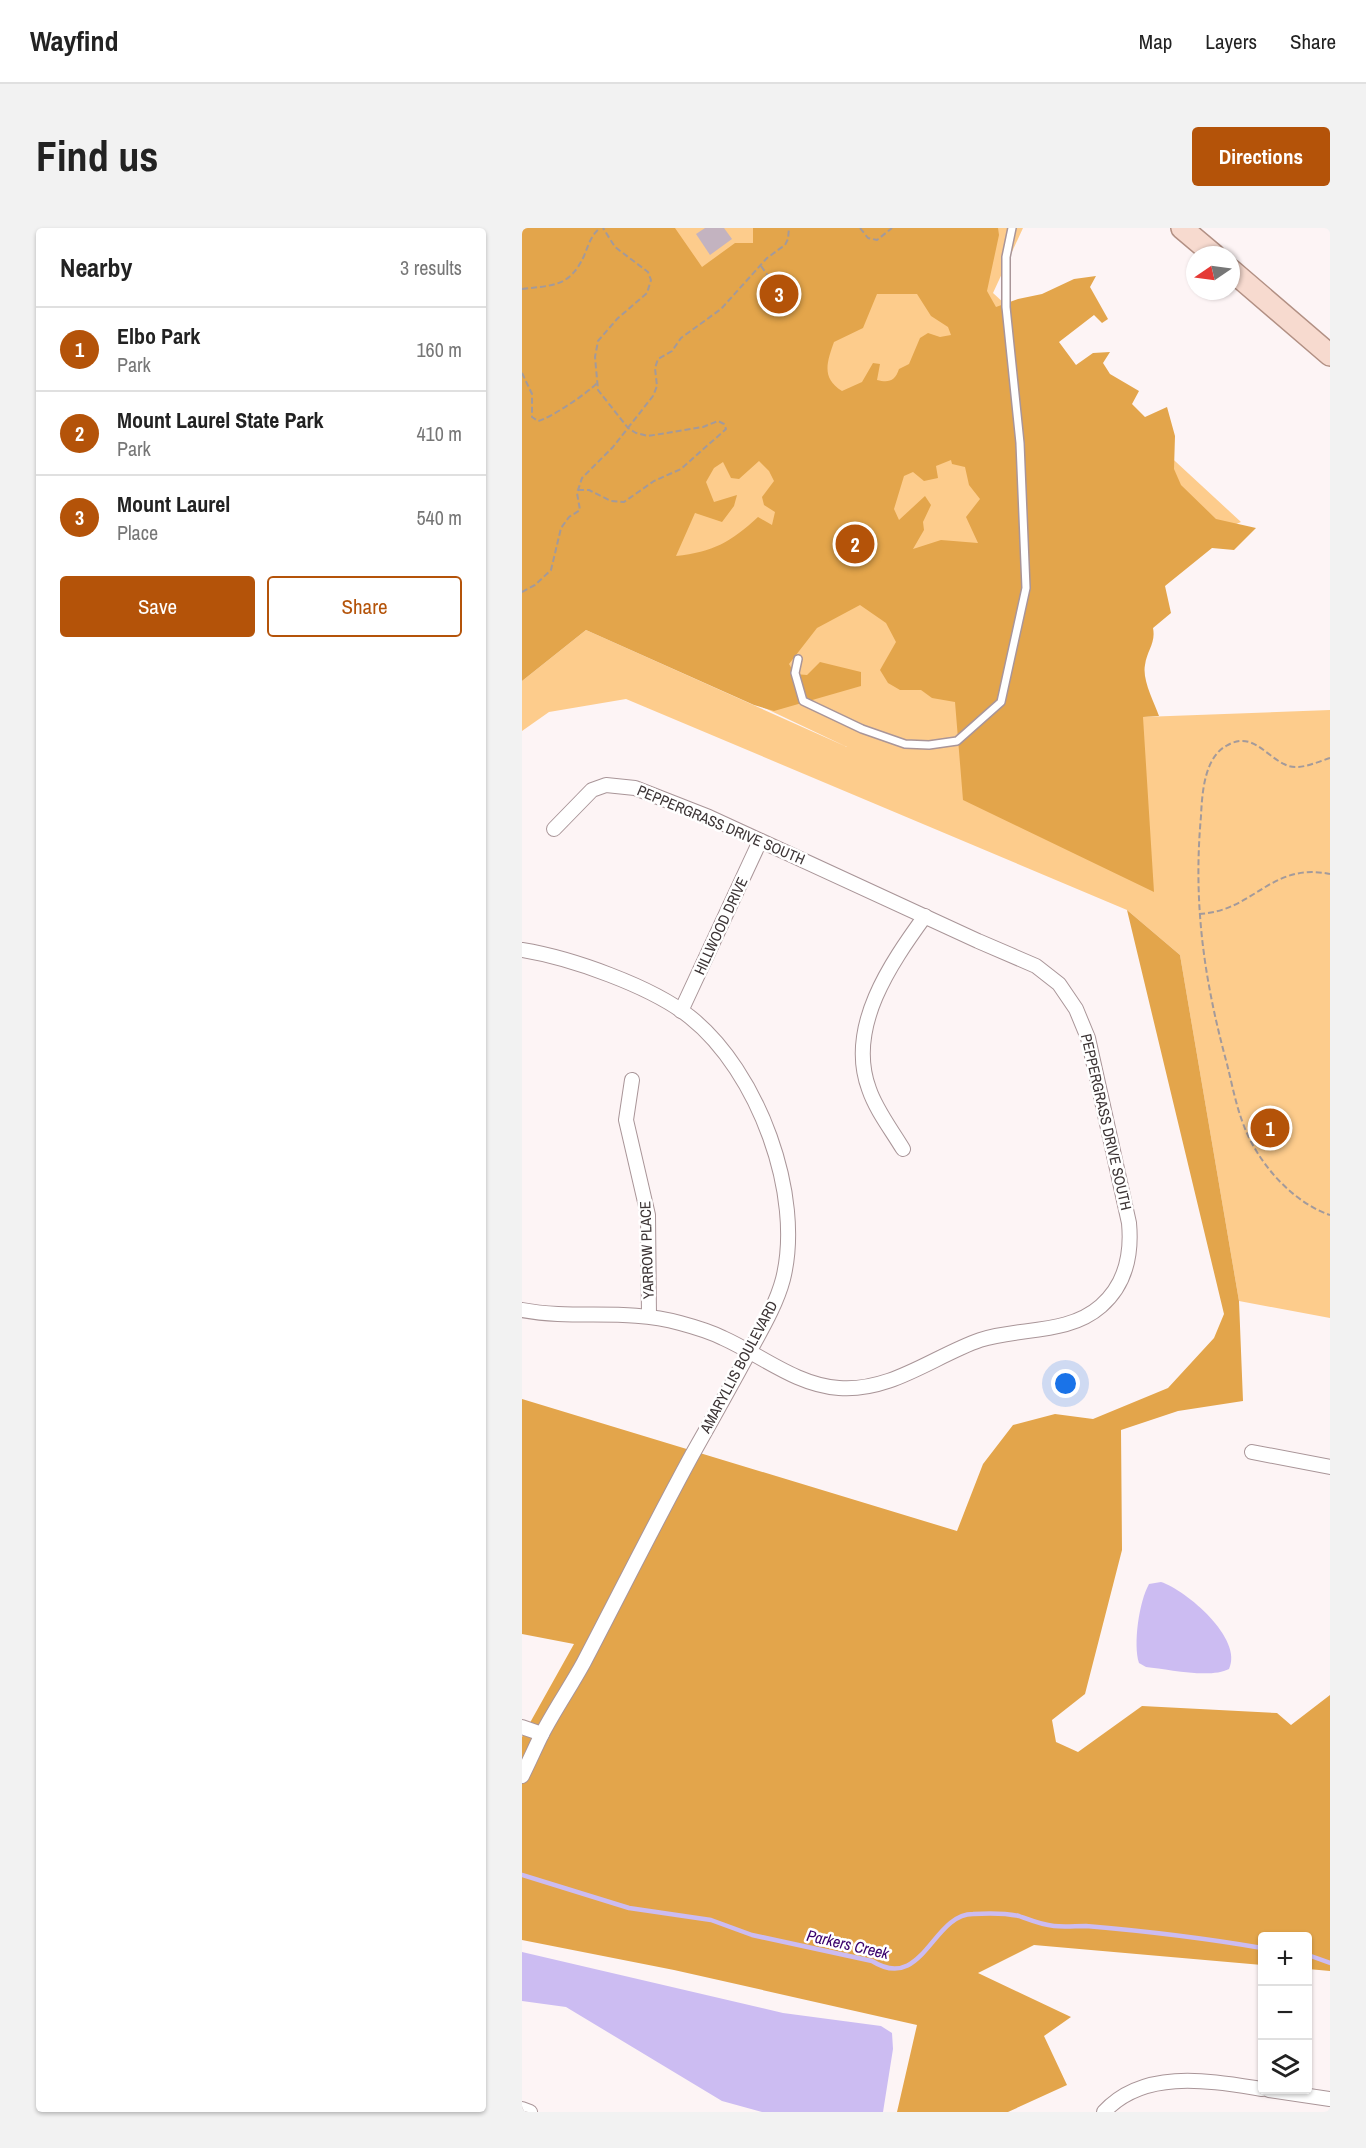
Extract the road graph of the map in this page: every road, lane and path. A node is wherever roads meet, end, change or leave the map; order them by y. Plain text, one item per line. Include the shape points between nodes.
1 (602, 228) edge
2 (789, 228) edge
3 (860, 228) edge
4 (892, 228) edge
5 (1012, 228) edge
6 (1182, 228) edge
7 (1203, 246) edge
8 (761, 266) junction
9 (1240, 278) edge
10 (522, 289) edge
11 (780, 291) dead end
12 (1330, 355) edge
13 (522, 373) edge
14 (597, 383) junction
15 (628, 428) junction
16 (578, 490) junction
17 (522, 592) edge
18 (798, 659) dead end
19 (1330, 758) edge
20 (554, 829) dead end
21 (760, 842) junction
22 (1330, 874) edge
23 (1199, 914) junction
24 (925, 916) junction
25 (522, 950) edge
26 (681, 1011) junction
27 (632, 1080) dead end
28 (903, 1149) dead end
29 (1330, 1215) edge
30 (522, 1310) edge
31 (649, 1316) junction
32 (750, 1352) junction
33 (1252, 1452) dead end
34 (1330, 1467) edge
35 (522, 1727) edge
36 (542, 1734) junction
37 (522, 1776) edge
38 (1258, 2088) edge
39 (1296, 2094) edge
40 (1330, 2099) edge
41 (522, 2109) edge
42 (530, 2112) edge
43 (1104, 2112) edge

1 - 10 path via 565,282
1 - 14 path via 615,247 648,272 651,280 647,293 598,341
2 - 8 path via 788,239
3 - 4 path via 868,238 877,240
5 - 18 lane via 1006,257 1006,307 1020,443 1026,588 1002,702 957,741 905,744 803,701 795,673
6 - 7 main road
8 - 11 path
8 - 15 path via 721,309 658,359 653,396
9 - 12 main road
13 - 14 path via 532,394 532,417 538,421 548,420
14 - 15 path via 598,390
15 - 16 path via 582,478
15 - 16 path via 648,436 718,422 726,429 681,469 624,502
16 - 17 path via 580,510 561,528 551,570
19 - 23 path via 1294,767 1254,743 1239,741 1225,746 1212,760 1200,820 1196,897
20 - 21 street, PEPPERGRASS DRIVE SOUTH via 592,790 620,785 649,793
21 - 24 street, PEPPERGRASS DRIVE SOUTH
21 - 26 street, HILLWOOD DRIVE
22 - 23 path via 1312,871 1284,875 1240,904
23 - 29 path via 1212,1002 1244,1126 1254,1146 1288,1189
24 - 28 street via 897,955 870,1015 863,1043 868,1086
24 - 32 street, PEPPERGRASS DRIVE SOUTH via 1036,966 1069,995 1088,1038 1129,1223 1126,1268 1112,1295 1075,1322 980,1340 899,1377 869,1386 840,1388 817,1384
25 - 26 street, AMARYLLIS BOULEVARD via 564,960 631,985
26 - 32 street, AMARYLLIS BOULEVARD via 706,1031 733,1066 771,1142 784,1180 789,1240 783,1282
27 - 31 street, YARROW PLACE via 626,1120 648,1215
30 - 31 street, PEPPERGRASS DRIVE SOUTH
31 - 32 street, PEPPERGRASS DRIVE SOUTH via 706,1331
32 - 36 street, AMARYLLIS BOULEVARD
33 - 34 street
35 - 36 street
36 - 37 street, AMARYLLIS BOULEVARD
38 - 43 street via 1172,2080 1115,2100
39 - 40 street
41 - 42 street

